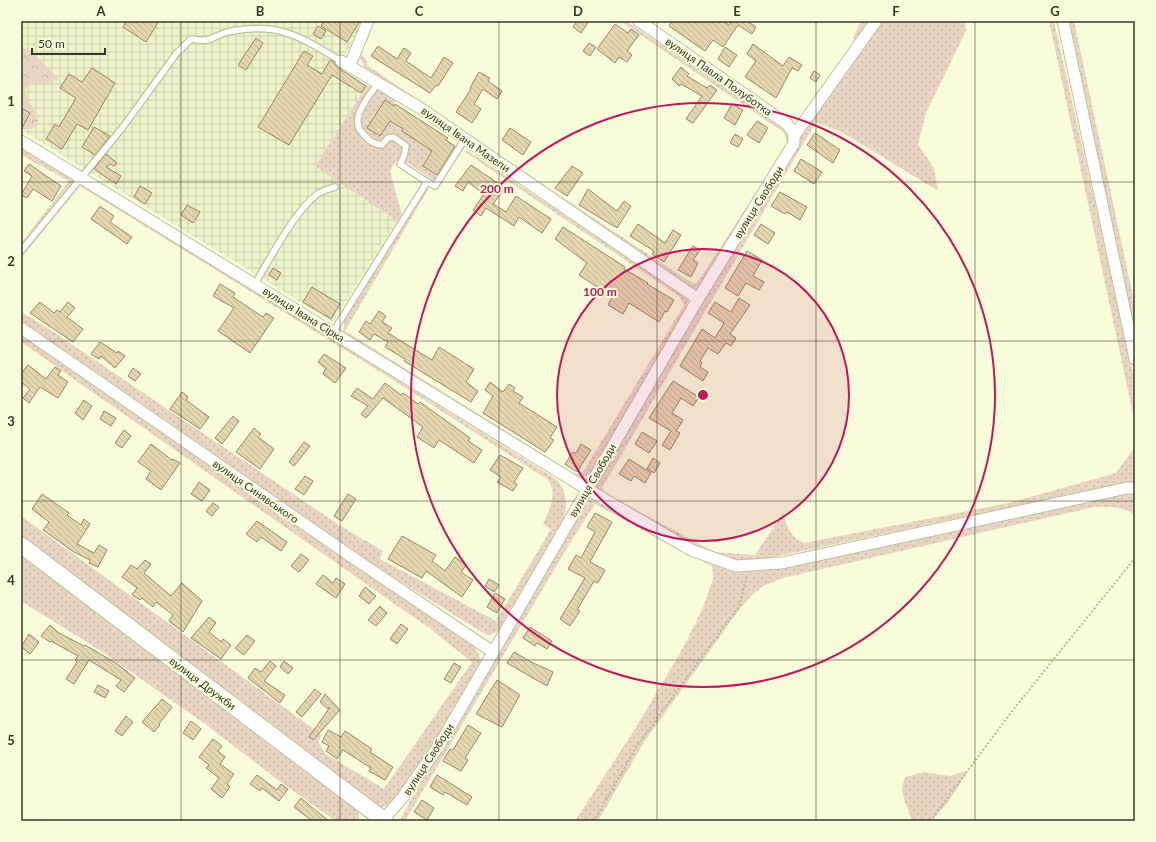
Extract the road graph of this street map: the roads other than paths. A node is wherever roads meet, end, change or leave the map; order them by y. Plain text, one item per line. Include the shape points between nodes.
1 (368, 21) edge
2 (639, 21) edge
3 (876, 21) edge
4 (1063, 21) edge
5 (346, 63) junction
6 (378, 83) junction
7 (794, 136) junction
8 (466, 139) junction
9 (21, 141) edge
10 (82, 177) junction
11 (427, 182) junction
12 (335, 187) dead end
13 (21, 251) edge
14 (255, 284) junction
15 (698, 299) junction
16 (21, 328) edge
17 (333, 332) junction
18 (1135, 359) edge
19 (1135, 488) edge
20 (587, 489) junction
21 (21, 545) edge
22 (493, 652) junction
23 (384, 821) edge

1 - 5 street
2 - 7 street, вулиця Павла Полуботка via 787,124 793,130
3 - 7 street, вулиця Свободи
4 - 18 street
5 - 6 street, вулиця Івана Мазепи
5 - 10 lane via 298,35 262,27 230,31 205,42 191,39 176,54 140,105
6 - 8 street, вулиця Івана Мазепи
6 - 11 lane via 359,113 357,123 360,131 373,144 382,145 388,138 393,137 401,142 406,146 400,164
7 - 15 street, вулиця Свободи via 792,147
8 - 11 lane via 435,186
8 - 15 street, вулиця Івана Мазепи
9 - 10 street, вулиця Івана Сірка
10 - 13 lane
10 - 14 street, вулиця Івана Сірка
11 - 17 lane
12 - 14 lane via 315,196 301,212
14 - 17 street, вулиця Івана Сірка
15 - 20 street, вулиця Свободи
16 - 22 street, вулиця Синявського
17 - 20 street, вулиця Івана Сірка
19 - 20 street, вулиця Івана Сірка via 782,563 751,566 736,566 691,550
20 - 22 street, вулиця Свободи
21 - 23 street, вулиця Дружби
22 - 23 street, вулиця Свободи via 440,744

